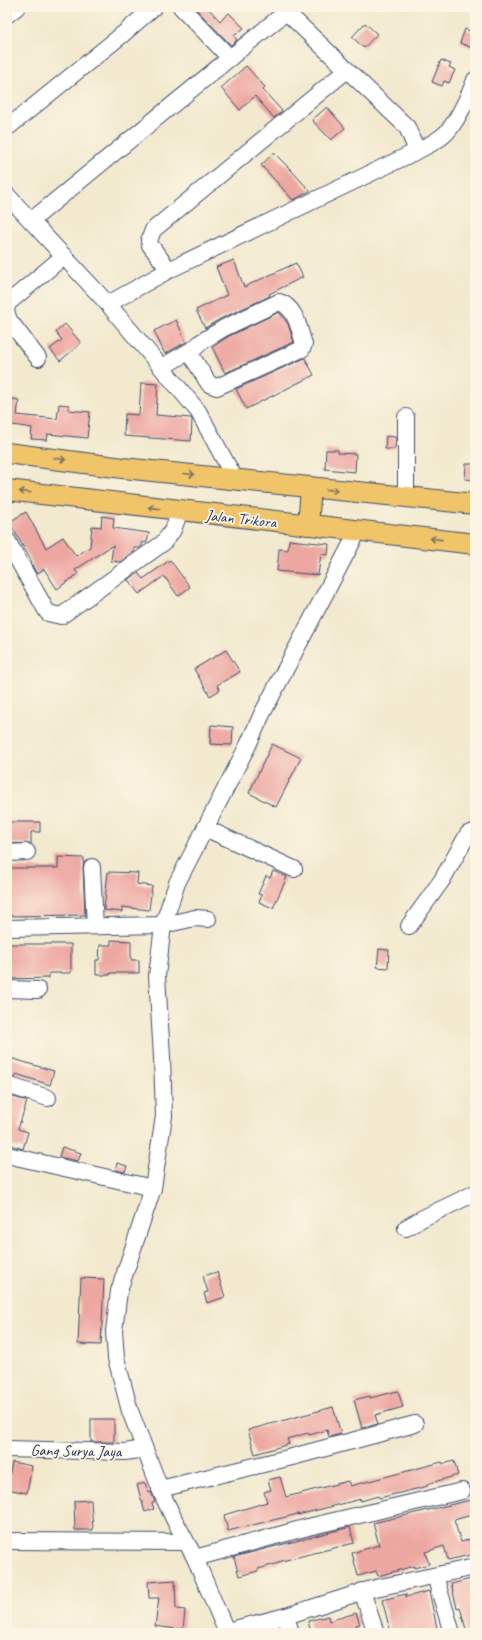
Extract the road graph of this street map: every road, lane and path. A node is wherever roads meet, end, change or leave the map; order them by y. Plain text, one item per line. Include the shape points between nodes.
1 (18, 7) edge
2 (154, 7) edge
3 (181, 7) edge
4 (287, 9) edge
5 (7, 15) edge
6 (230, 58) junction
7 (347, 70) junction
8 (474, 85) edge
9 (7, 128) edge
10 (417, 151) junction
11 (8, 197) edge
12 (32, 220) junction
13 (64, 256) junction
14 (169, 270) junction
15 (108, 304) junction
16 (7, 307) edge
17 (7, 314) edge
18 (189, 352) junction
19 (38, 358) dead end
20 (162, 367) junction
21 (406, 417) dead end
22 (7, 453) edge
23 (235, 479) junction
24 (311, 488) junction
25 (7, 490) edge
26 (406, 497) junction
27 (475, 504) edge
28 (180, 511) junction
29 (308, 525) junction
30 (358, 531) junction
31 (7, 540) edge
32 (475, 544) edge
33 (205, 828) junction
34 (475, 832) edge
35 (7, 852) edge
36 (27, 852) dead end
37 (92, 868) dead end
38 (294, 869) dead end
39 (208, 920) dead end
40 (163, 925) junction
41 (95, 926) junction
42 (409, 926) dead end
43 (7, 928) edge
44 (7, 989) edge
45 (38, 990) dead end
46 (7, 1085) edge
47 (48, 1098) dead end
48 (7, 1155) edge
49 (153, 1188) junction
50 (475, 1193) edge
51 (406, 1228) dead end
52 (415, 1424) dead end
53 (7, 1449) edge
54 (144, 1449) junction
55 (160, 1489) junction
56 (462, 1491) dead end
57 (7, 1541) edge
58 (186, 1542) junction
59 (195, 1558) junction
60 (475, 1567) edge
61 (435, 1576) junction
62 (362, 1591) junction
63 (286, 1616) junction
64 (227, 1632) edge
65 (291, 1633) edge
66 (376, 1633) edge
67 (452, 1633) edge

1 - 5 street
2 - 9 street
3 - 6 street
4 - 6 street
4 - 7 street
6 - 12 street
7 - 10 street via 406,127
7 - 14 street via 153,230 150,246
8 - 10 street via 445,134
10 - 14 street
11 - 12 street
12 - 13 street
13 - 15 street
13 - 16 street via 8,303
14 - 15 street
15 - 20 street
17 - 19 street via 8,320
18 - 18 street via 200,342 224,328 279,302 291,309 304,344 302,349 217,386 209,384
18 - 20 street
20 - 23 street via 198,411
21 - 26 street
22 -> 23 main road
23 - 24 main road
24 -> 26 main road
24 - 29 main road
28 -> 25 main road, Jalan Trikora
26 - 27 main road
28 - 29 main road, Jalan Trikora
28 - 31 street via 173,530 163,543 61,616 48,613
29 - 30 main road, Jalan Trikora
32 -> 30 main road, Jalan Trikora
30 - 33 street
33 - 38 street
33 - 40 street via 177,883
34 - 42 street via 468,834 442,880
35 - 36 street
37 - 41 street
39 - 40 street via 195,918
40 - 41 street
40 - 49 street via 157,976 164,1116
41 - 43 street
44 - 45 street
46 - 47 street
48 - 49 street
49 - 54 street via 119,1291 114,1331 116,1358 130,1411
50 - 51 street
52 - 55 street
53 - 54 street, Gang Surya Jaya via 125,1452
54 - 55 street
55 - 58 street
56 - 59 street via 308,1526
57 - 58 street
58 - 59 street
59 - 64 street
60 - 61 street
61 - 62 street
61 - 67 street
62 - 63 street
62 - 66 street
63 - 64 street
63 - 65 street

